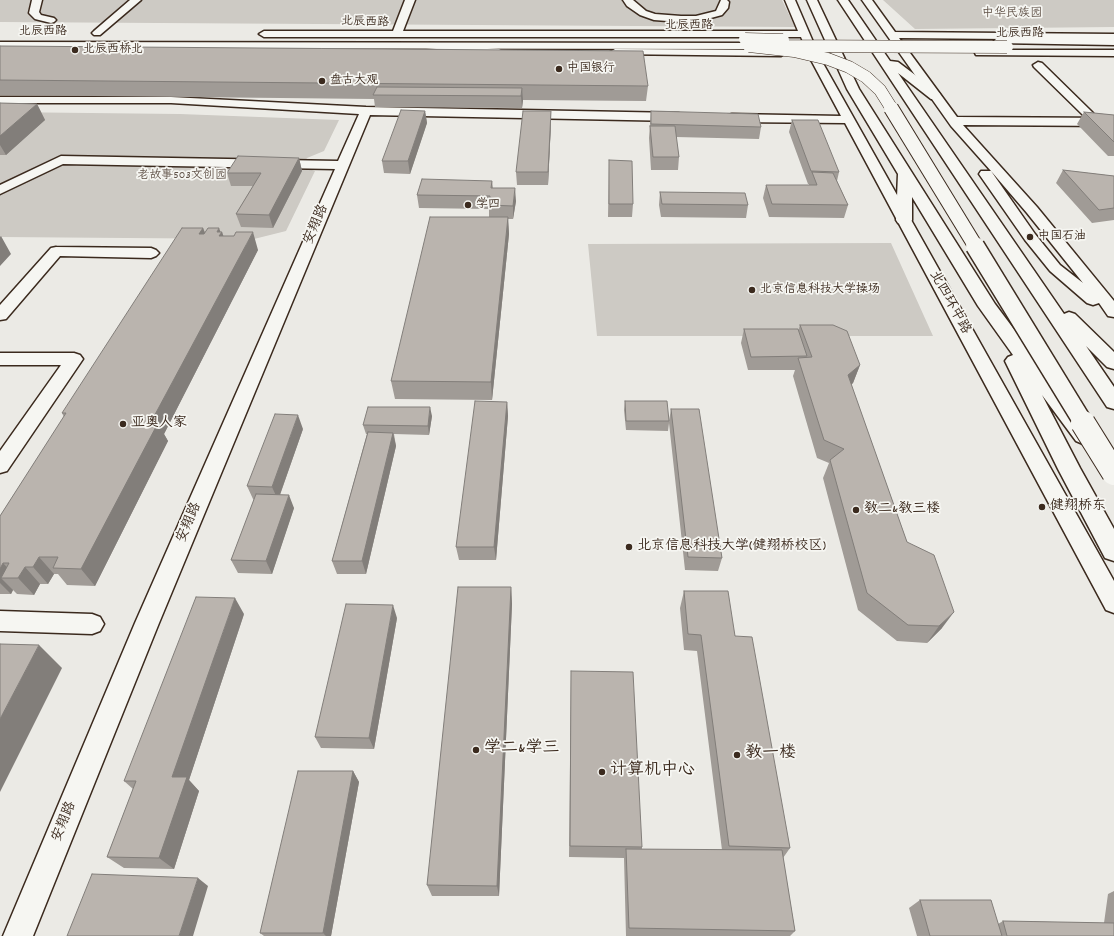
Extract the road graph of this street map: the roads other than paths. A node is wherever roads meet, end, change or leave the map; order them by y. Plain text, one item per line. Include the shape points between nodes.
1 (37, 0) edge
2 (124, 0) edge
3 (136, 0) edge
4 (146, 0) edge
5 (410, 0) edge
6 (628, 0) edge
7 (790, 0) edge
8 (812, 0) edge
9 (843, 0) edge
10 (867, 0) edge
11 (724, 2) dead end
12 (51, 20) dead end
13 (91, 33) junction
14 (112, 33) joint
15 (260, 34) joint
16 (398, 34) junction
17 (805, 34) junction
18 (892, 35) junction
19 (943, 36) junction
20 (1114, 37) edge
21 (1114, 42) edge
22 (747, 43) junction
23 (1003, 44) junction
24 (0, 45) edge
25 (422, 46) junction
26 (1114, 48) edge
27 (879, 52) junction
28 (904, 52) junction
29 (957, 52) junction
30 (813, 53) junction
31 (1114, 53) edge
32 (1038, 65) dead end
33 (935, 96) junction
34 (0, 100) edge
35 (366, 111) junction
36 (1087, 113) edge
37 (691, 117) edge
38 (723, 118) edge
39 (850, 120) junction
40 (954, 122) junction
41 (1114, 122) edge
42 (343, 165) junction
43 (905, 174) junction
44 (0, 190) edge
45 (904, 220) junction
46 (151, 253) dead end
47 (1031, 279) junction
48 (987, 306) junction
49 (1114, 312) edge
50 (0, 315) edge
51 (1114, 318) edge
52 (0, 359) edge
53 (1114, 363) edge
54 (1114, 402) edge
55 (0, 466) edge
56 (1114, 473) edge
57 (1114, 477) edge
58 (1114, 552) edge
59 (1114, 603) edge
60 (0, 621) edge
61 (92, 624) dead end
62 (18, 936) edge

1 - 12 street via 34,13 38,17
2 - 13 street
3 - 13 street
4 - 14 street
5 - 16 street
6 - 11 street via 643,13 654,17 681,19 696,19 719,12
7 - 17 street, 北四环中路
8 - 43 main road, 北四环中路 via 853,89
9 - 27 main road
10 - 18 street
13 - 14 main road
15 - 16 street, 北辰西路
15 - 22 main road, 北辰西路
16 - 17 street, 北辰西路
17 - 30 street, 北四环中路
18 - 19 street, 北辰西路
18 - 28 street
19 - 20 street, 北辰西路
19 - 29 street
21 - 23 main road, 北辰西路
22 - 23 main road, 北辰西路, bridge
22 - 25 main road, 北辰西路
22 - 56 main road, bridge via 828,59 866,77 880,90
23 - 26 main road, 北辰西路
24 - 25 main road, 北辰西路
25 - 30 street, 北辰西路 via 491,52
27 - 33 main road
27 - 47 main road
28 - 29 street, 北辰西路
28 - 33 street
29 - 31 street, 北辰西路
30 - 39 street, 北四环中路
32 - 36 street
33 - 40 street
34 - 35 street via 171,100
35 - 37 street
35 - 42 street, 安翔路
38 - 39 street
39 - 45 street, 北四环中路
40 - 41 street
40 - 49 street via 1032,210
40 - 51 street via 977,162 1055,268
42 - 44 street via 61,160
42 - 62 street, 安翔路 via 147,623
43 - 45 main road
43 - 48 main road, 北四环中路
45 - 59 street, 北四环中路
46 - 50 street via 56,251
47 - 53 main road
47 - 54 main road
48 - 57 main road, 北四环中路
48 - 58 main road
52 - 55 street via 74,359
60 - 61 street

